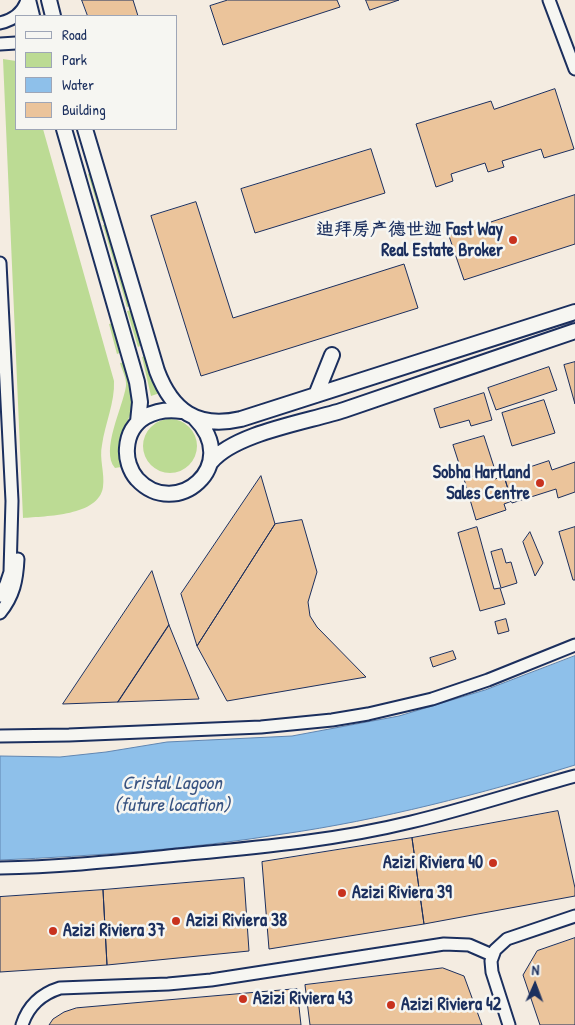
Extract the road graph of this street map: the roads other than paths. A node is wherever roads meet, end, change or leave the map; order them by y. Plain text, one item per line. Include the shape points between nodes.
1 (27, 0) edge
2 (49, 0) edge
3 (549, 0) edge
4 (18, 15) edge
5 (32, 15) edge
6 (54, 15) edge
7 (15, 17) edge
8 (0, 24) edge
9 (15, 43) edge
10 (0, 44) edge
11 (575, 69) edge
12 (64, 130) edge
13 (86, 130) edge
14 (0, 263) edge
15 (575, 312) edge
16 (575, 331) edge
17 (332, 355) dead end
18 (316, 395) junction
19 (182, 411) junction
20 (195, 418) junction
21 (138, 422) junction
22 (210, 462) junction
23 (12, 500) junction
24 (0, 596) edge
25 (0, 613) edge
26 (575, 645) edge
27 (0, 736) edge
28 (575, 776) edge
29 (0, 868) edge
30 (575, 916) edge
31 (492, 955) junction
32 (22, 1025) edge
33 (509, 1025) edge

1 - 4 street
1 - 5 street
2 - 6 street
3 - 11 street
7 - 8 street
9 - 10 street
12 - 21 street via 137,382
13 - 19 street via 157,371 167,393
14 - 23 street
15 - 18 street
16 - 22 street via 342,411 242,441 225,449
17 - 18 street
18 - 20 street via 232,421 213,422
19 - 20 street
19 - 21 street via 159,410
20 - 22 street via 210,438
21 - 22 street via 126,448 128,461 142,485 155,492 183,492 205,475
23 - 24 street via 10,572
23 - 25 street via 17,537 17,576 14,590
26 - 27 street via 432,699 341,719 261,727
28 - 29 street via 469,808 352,834 269,847 46,867
30 - 31 street via 507,939
31 - 32 street via 469,945 444,944 212,980 60,988 35,1002
31 - 33 street via 492,972

